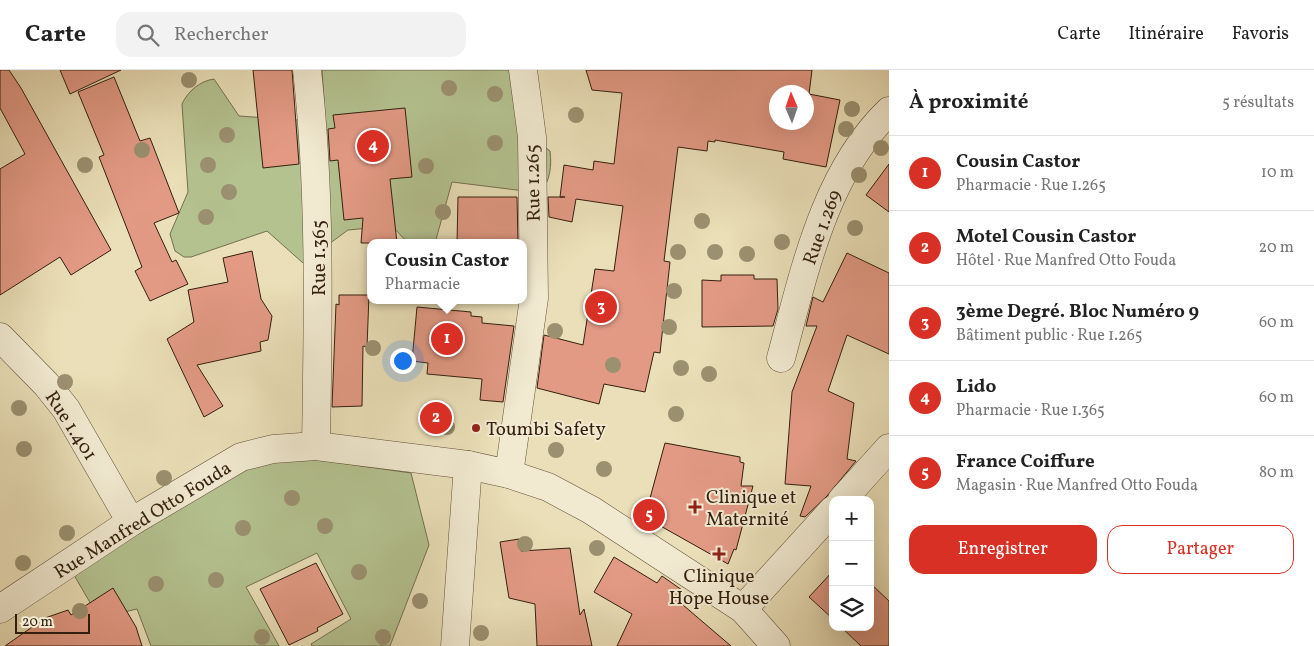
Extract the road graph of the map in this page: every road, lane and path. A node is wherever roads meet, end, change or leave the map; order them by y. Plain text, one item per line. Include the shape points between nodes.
1 (308, 70) edge
2 (523, 70) edge
3 (889, 111) edge
4 (0, 337) edge
5 (781, 358) dead end
6 (316, 446) junction
7 (889, 448) edge
8 (468, 465) junction
9 (509, 474) junction
10 (846, 496) edge
11 (829, 514) edge
12 (131, 522) junction
13 (0, 609) edge
14 (743, 609) junction
15 (455, 646) edge
16 (776, 646) edge

1 - 6 street, Rue 1.365 via 318,191
2 - 9 street, Rue 1.265 via 532,137 534,298
3 - 5 street, Rue 1.269 via 836,183 809,255
4 - 12 street, Rue 1.401 via 66,409
6 - 8 street, Rue Manfred Otto Fouda
6 - 12 street, Rue Manfred Otto Fouda via 273,449 241,457
7 - 10 street
8 - 9 street, Rue Manfred Otto Fouda
8 - 15 street
9 - 14 street, Rue Manfred Otto Fouda via 548,487 591,510
11 - 14 street
12 - 13 street, Rue Manfred Otto Fouda
14 - 16 street, Rue Manfred Otto Fouda

